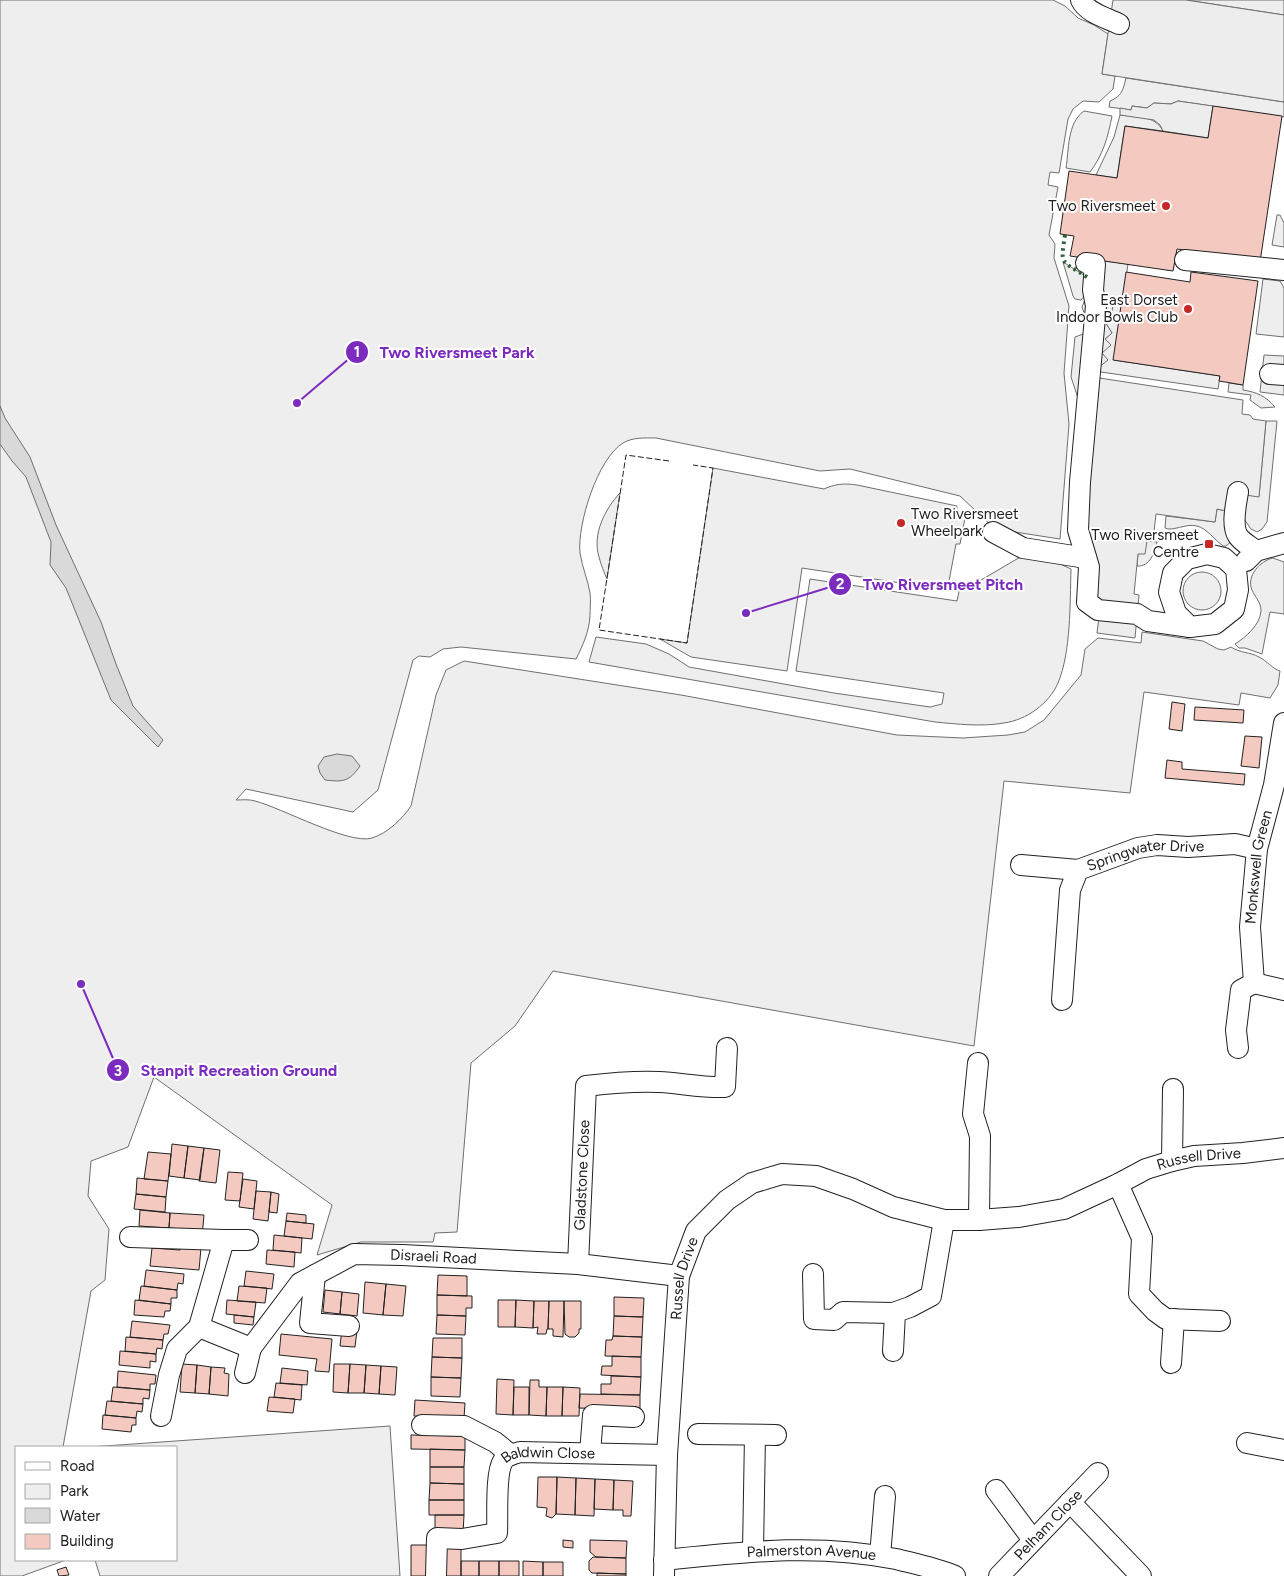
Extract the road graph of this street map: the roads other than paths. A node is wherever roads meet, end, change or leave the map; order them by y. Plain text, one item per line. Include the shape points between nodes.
1 (1081, 0) edge
2 (1119, 24) dead end
3 (1185, 260) dead end
4 (1086, 263) dead end
5 (1284, 270) edge
6 (1238, 492) dead end
7 (993, 532) dead end
8 (1284, 543) edge
9 (1256, 551) junction
10 (1086, 558) junction
11 (1236, 569) junction
12 (1190, 627) junction
13 (1284, 723) edge
14 (1258, 849) junction
15 (1021, 865) dead end
16 (1078, 870) junction
17 (1254, 983) junction
18 (1284, 990) edge
19 (1062, 1000) dead end
20 (727, 1048) dead end
21 (1238, 1048) dead end
22 (978, 1063) dead end
23 (1173, 1090) dead end
24 (1284, 1148) edge
25 (1172, 1161) junction
26 (1118, 1184) junction
27 (944, 1220) junction
28 (979, 1220) junction
29 (130, 1237) dead end
30 (224, 1240) junction
31 (248, 1240) dead end
32 (578, 1264) junction
33 (813, 1274) dead end
34 (315, 1275) junction
35 (679, 1276) junction
36 (895, 1313) junction
37 (1174, 1319) junction
38 (1220, 1321) dead end
39 (348, 1326) dead end
40 (199, 1327) junction
41 (251, 1348) junction
42 (893, 1351) dead end
43 (1171, 1363) dead end
44 (244, 1373) dead end
45 (161, 1416) dead end
46 (634, 1417) dead end
47 (422, 1425) dead end
48 (698, 1434) dead end
49 (776, 1435) dead end
50 (1247, 1443) dead end
51 (755, 1444) junction
52 (1284, 1450) edge
53 (590, 1453) junction
54 (511, 1455) junction
55 (667, 1455) junction
56 (1098, 1473) dead end
57 (996, 1490) dead end
58 (885, 1496) dead end
59 (1070, 1502) junction
60 (1034, 1540) junction
61 (753, 1551) junction
62 (880, 1556) junction
63 (664, 1568) edge
64 (436, 1576) edge
65 (955, 1576) edge
66 (999, 1576) edge
67 (1141, 1576) edge

1 - 2 street via 1096,14
3 - 5 street
4 - 10 street via 1095,264 1093,290 1096,306 1078,530
6 - 9 street via 1236,532
7 - 10 street via 1023,548
8 - 9 street
9 - 11 street
10 - 12 street via 1089,567 1087,602 1098,610 1137,614 1148,621
11 - 12 street via 1238,590 1234,609 1215,624
11 - 12 street via 1224,558 1207,554 1187,559 1172,573 1171,599 1176,613
13 - 14 street, Monkswell Green via 1274,785
14 - 16 street, Springwater Drive via 1235,844 1148,846
14 - 17 street, Monkswell Green via 1250,927
15 - 16 street
16 - 19 street, Springwater Drive via 1070,890
17 - 18 street
17 - 21 street via 1241,990 1236,1030
20 - 32 street, Gladstone Close via 725,1087 622,1081 586,1086
22 - 28 street via 973,1114 980,1136
23 - 25 street
24 - 25 street, Russell Drive
25 - 26 street, Russell Drive via 1146,1168
26 - 28 street, Russell Drive via 1064,1209
26 - 37 street via 1142,1238 1139,1294 1155,1311
27 - 28 street, Russell Drive
27 - 35 street, Russell Drive via 893,1207 816,1176 782,1174 752,1183 727,1200 696,1231
27 - 36 street via 931,1296
29 - 30 street
30 - 31 street
30 - 40 street
32 - 34 street, Disraeli Road via 354,1254
32 - 35 street, Disraeli Road
33 - 36 street via 814,1319 834,1320 843,1312
34 - 39 street via 310,1323
34 - 41 street, Disraeli Road via 300,1283
35 - 55 street, Russell Drive
36 - 42 street
37 - 38 street
37 - 43 street
40 - 41 street
40 - 45 street via 177,1349
41 - 44 street, Disraeli Road
46 - 53 street via 593,1415
47 - 54 street via 464,1426 496,1442
48 - 51 street
49 - 51 street
50 - 52 street
51 - 61 street
53 - 54 street, Baldwin Close via 520,1452
53 - 55 street, Baldwin Close
54 - 64 street, Baldwin Close via 503,1460 499,1473 498,1533 437,1538
55 - 63 street, Russell Drive
56 - 59 street, Pelham Close
57 - 60 street
58 - 62 street
59 - 60 street, Pelham Close
59 - 67 street
60 - 66 street, Pelham Close
61 - 62 street, Palmerston Avenue via 817,1550
61 - 63 street, Palmerston Avenue
62 - 65 street, Palmerston Avenue

